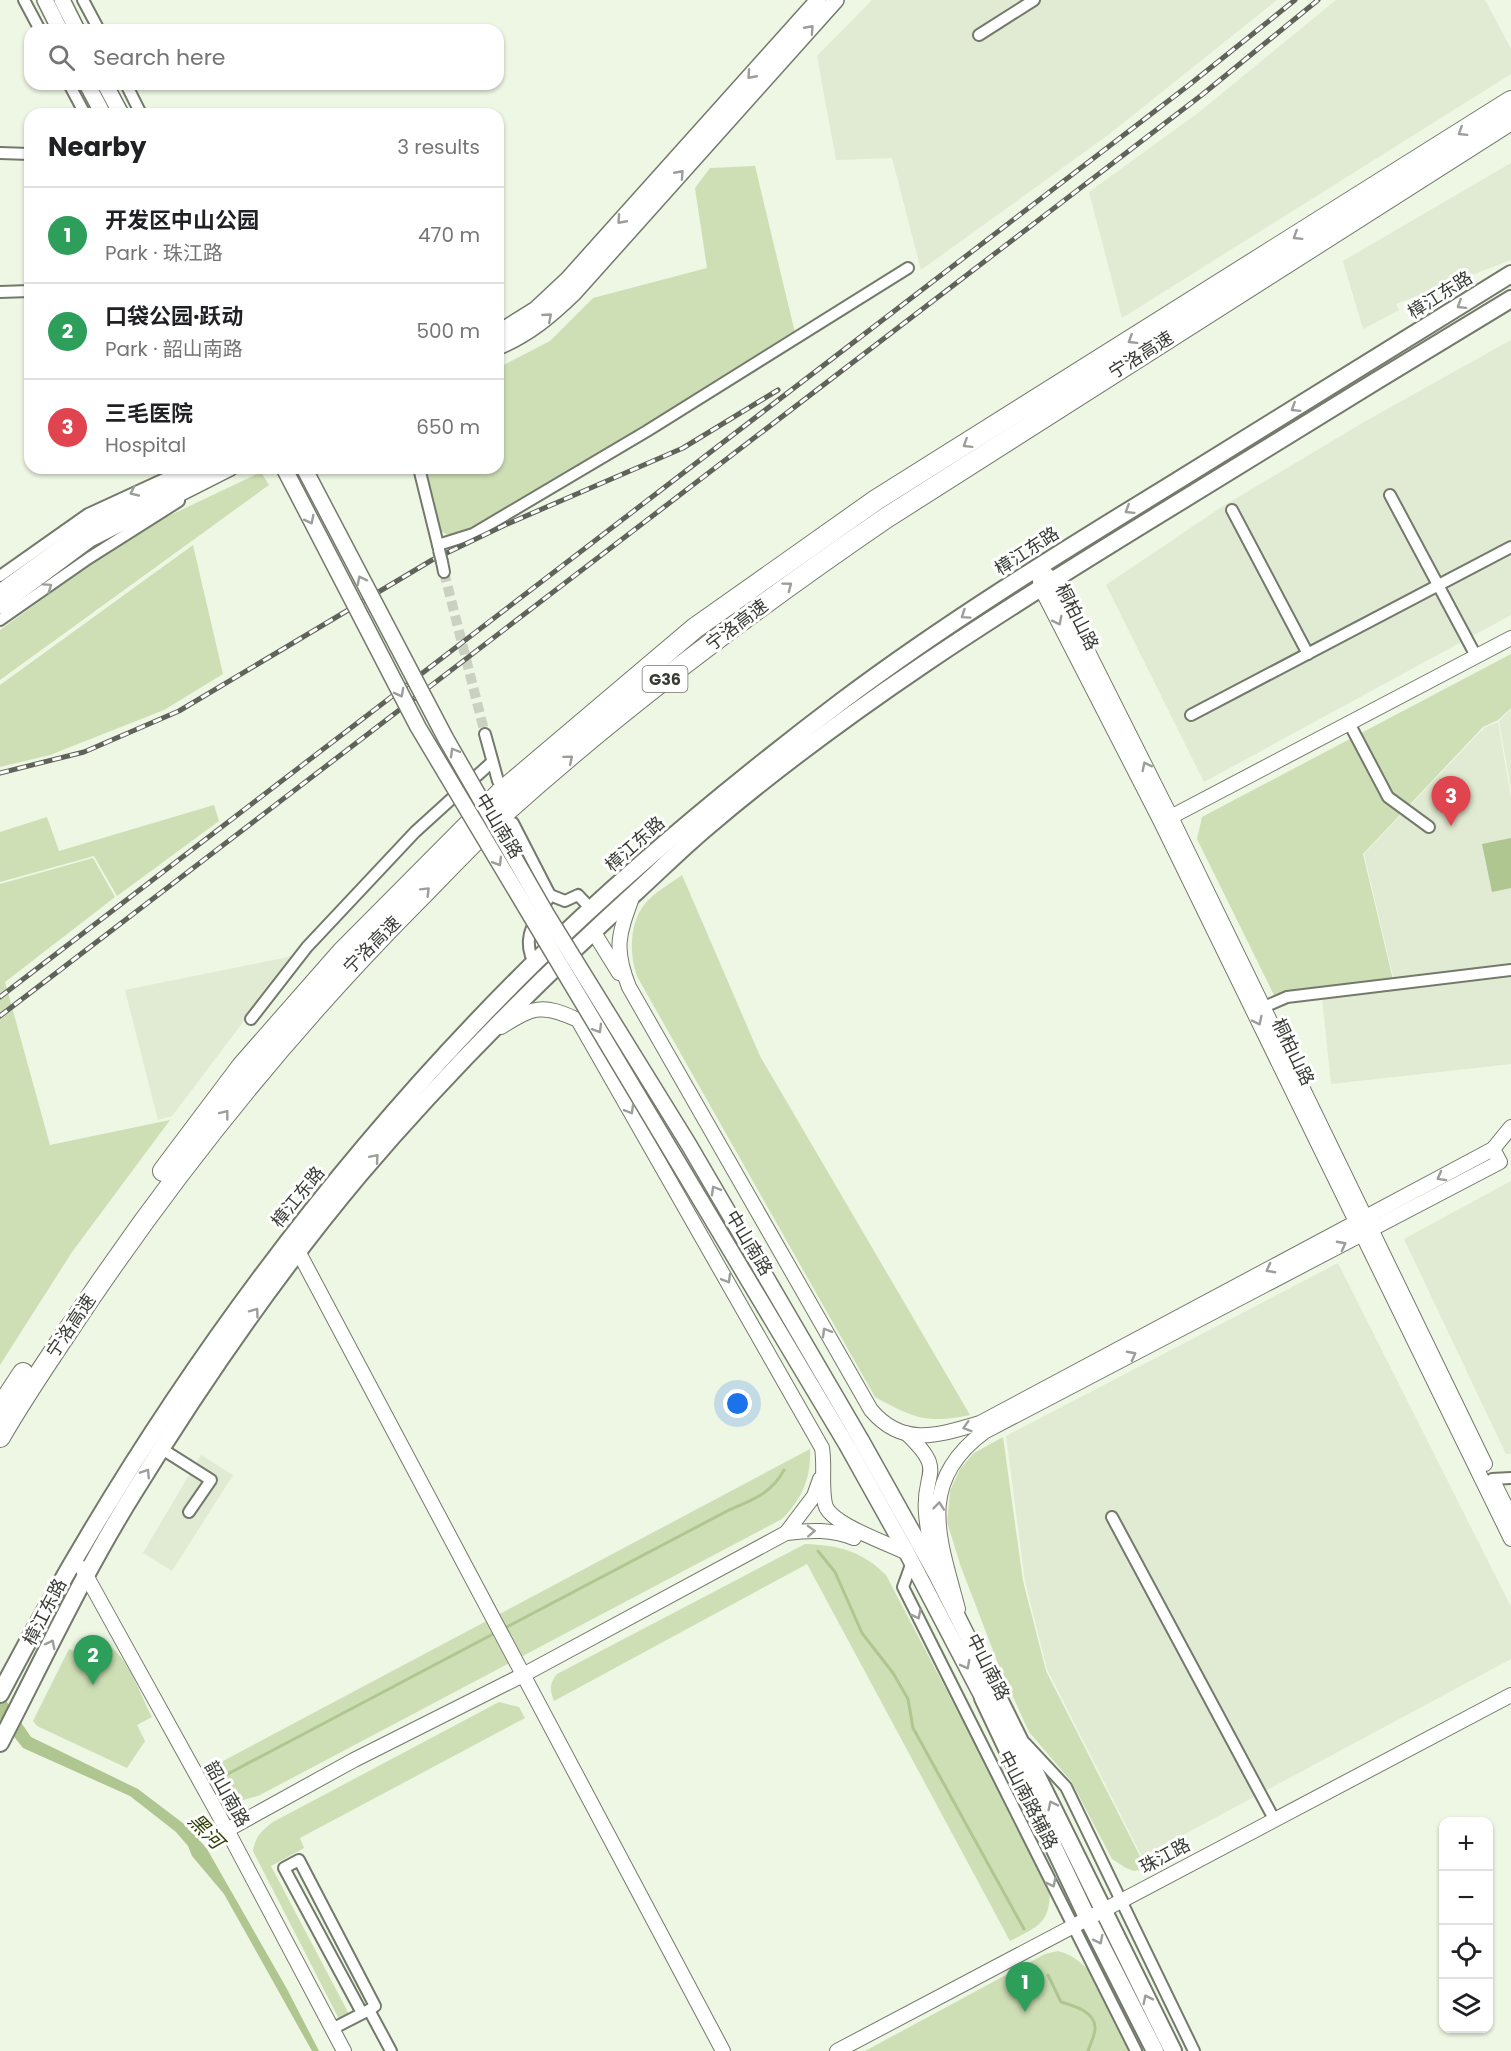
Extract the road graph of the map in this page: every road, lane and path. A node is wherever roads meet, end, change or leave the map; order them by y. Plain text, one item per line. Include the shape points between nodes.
1 (24, 0) edge
2 (45, 0) edge
3 (62, 0) edge
4 (83, 0) edge
5 (818, 0) edge
6 (836, 0) edge
7 (1034, 0) edge
8 (37, 24) edge
9 (57, 24) edge
10 (74, 24) edge
11 (96, 24) edge
12 (979, 36) dead end
13 (72, 90) edge
14 (90, 90) edge
15 (108, 90) edge
16 (129, 90) edge
17 (1511, 100) edge
18 (82, 108) edge
19 (100, 108) edge
20 (118, 108) edge
21 (138, 108) edge
22 (1511, 120) edge
23 (0, 153) edge
24 (24, 154) edge
25 (908, 268) dead end
26 (1511, 274) edge
27 (24, 291) edge
28 (0, 292) edge
29 (1511, 299) edge
30 (1511, 308) edge
31 (504, 329) edge
32 (1452, 335) junction
33 (504, 344) edge
34 (175, 474) edge
35 (192, 474) edge
36 (218, 474) edge
37 (221, 474) edge
38 (287, 474) edge
39 (307, 474) edge
40 (420, 474) edge
41 (1390, 495) dead end
42 (1232, 510) dead end
43 (438, 547) junction
44 (1511, 547) edge
45 (443, 567) tunnel mouth
46 (1038, 567) junction
47 (0, 576) edge
48 (1047, 584) junction
49 (1438, 585) junction
50 (0, 592) edge
51 (0, 606) edge
52 (0, 620) edge
53 (1511, 638) edge
54 (1308, 654) junction
55 (1476, 656) junction
56 (1191, 716) dead end
57 (1349, 723) junction
58 (485, 734) tunnel mouth
59 (492, 762) junction
60 (498, 781) dead end
61 (1166, 819) junction
62 (513, 822) dead end
63 (1429, 826) dead end
64 (550, 895) junction
65 (633, 895) junction
66 (592, 910) junction
67 (593, 931) junction
68 (534, 963) junction
69 (1511, 970) edge
70 (629, 987) junction
71 (1264, 1007) junction
72 (251, 1019) dead end
73 (486, 1036) junction
74 (1511, 1127) edge
75 (1364, 1226) junction
76 (298, 1251) junction
77 (0, 1408) edge
78 (906, 1433) junction
79 (0, 1437) edge
80 (855, 1443) junction
81 (162, 1449) junction
82 (824, 1468) junction
83 (1511, 1478) edge
84 (1492, 1479) junction
85 (189, 1512) dead end
86 (1112, 1517) dead end
87 (1511, 1517) edge
88 (786, 1533) junction
89 (1511, 1539) edge
90 (75, 1557) junction
91 (910, 1557) junction
92 (936, 1574) junction
93 (86, 1575) junction
94 (962, 1625) junction
95 (523, 1675) junction
96 (0, 1694) edge
97 (989, 1695) junction
98 (1511, 1695) edge
99 (1016, 1733) junction
100 (0, 1743) edge
101 (1274, 1819) junction
102 (227, 1830) junction
103 (1120, 1900) junction
104 (1103, 1909) junction
105 (1080, 1921) junction
106 (366, 2011) junction
107 (332, 2029) junction
108 (344, 2051) edge
109 (391, 2051) edge
110 (723, 2051) edge
111 (837, 2051) edge
112 (1136, 2051) edge
113 (1155, 2051) edge
114 (1173, 2051) edge
115 (1194, 2051) edge

1 - 8 street
2 - 9 main road
3 - 10 main road
4 - 11 street
5 -> 31 main road via 568,279 536,309
33 -> 6 main road via 538,326 574,293
7 - 12 street
13 - 18 street
14 - 19 main road
15 - 20 main road
16 - 21 street
17 -> 77 highway, 宁洛高速 / G36 via 876,500 695,628 500,793 342,952 242,1066 129,1216
79 -> 22 highway, 宁洛高速 / G36 via 147,1214 257,1073 345,973 501,816 670,675 867,530
23 - 24 street
25 - 43 street via 473,534
26 -> 46 main road, 樟江东路
27 - 28 street
29 - 32 main road, 樟江东路
30 - 32 main road via 1486,323
32 - 48 main road, 樟江东路
34 -> 47 street via 88,514
35 - 50 main road via 91,526
36 - 51 main road via 90,539
52 -> 37 street
38 -> 80 main road, 中山南路, bridge via 417,727
80 -> 39 main road, 中山南路, bridge via 689,1145 547,915 464,770
40 - 43 street
41 - 49 street
42 - 54 street
43 - 45 street, bridge
44 - 49 street
46 - 48 street, 桐柏山路
46 -> 66 main road, 樟江东路 via 874,679 775,753 687,824
48 - 61 street, 桐柏山路
48 - 65 main road, 樟江东路 via 897,682 804,751 707,827
49 - 54 street
49 - 55 street
53 - 55 street
54 - 56 street
55 - 57 street
57 - 61 street
57 - 63 street via 1388,797
58 - 59 street
59 - 60 street
59 - 72 street via 415,832 307,947
61 - 71 street, 桐柏山路
61 -> 75 street, 桐柏山路
62 - 64 street
64 - 66 street via 565,901 578,895
64 - 68 street via 527,938
65 - 67 main road, 樟江东路
65 - 70 street via 618,949
66 - 68 main road, 樟江东路
67 - 70 street
67 - 73 main road, 樟江东路
68 - 90 main road, 樟江东路 via 389,1118 285,1245 111,1494
69 - 71 street via 1287,997
78 -> 70 street via 871,1410
71 - 75 street, 桐柏山路
76 -> 73 main road, 樟江东路 via 358,1176
73 -> 82 street via 525,1012 553,1008 578,1020 822,1448
74 - 75 street via 1493,1149 1500,1162
75 -> 78 street via 980,1423 923,1437
75 - 84 street, 桐柏山路
75 - 89 street, 桐柏山路
94 -> 75 street via 937,1510 944,1477 969,1444 984,1432
81 -> 76 main road, 樟江东路
76 - 95 street
78 - 92 street via 925,1451 931,1466 925,1511
80 - 91 main road, 中山南路
80 - 92 main road, 中山南路
81 - 85 street via 211,1480
93 -> 81 main road, 樟江东路
82 - 88 street via 814,1496
82 - 91 street via 825,1506 832,1517
83 - 84 street
84 - 87 street, 桐柏山路
86 - 101 street
88 -> 91 street via 842,1533
88 - 95 street
90 - 93 street, 韶山南路
90 - 96 main road, 樟江东路
91 -> 97 main road, 中山南路
91 -> 105 street, 中山南路辅路 via 903,1587
92 - 94 main road, 中山南路
100 -> 93 main road, 樟江东路
93 - 102 street, 韶山南路
94 - 97 main road, 中山南路
95 - 102 street via 354,1760
95 - 110 street
97 - 99 main road, 中山南路
97 - 105 main road, 中山南路
98 - 101 street, 珠江路
99 - 103 street, 中山南路辅路 via 1066,1787
104 -> 99 main road, 中山南路
101 - 103 street, 珠江路
102 - 107 street, 韶山南路
103 - 104 street, 珠江路
103 - 115 street, 中山南路辅路
104 - 105 street, 珠江路
114 -> 104 main road, 中山南路
105 - 111 street, 珠江路
105 - 112 street, 中山南路辅路
105 -> 113 main road, 中山南路
106 - 106 street via 284,1868 299,1860 375,2006
106 - 107 street
106 - 109 street
107 - 108 street, 韶山南路

